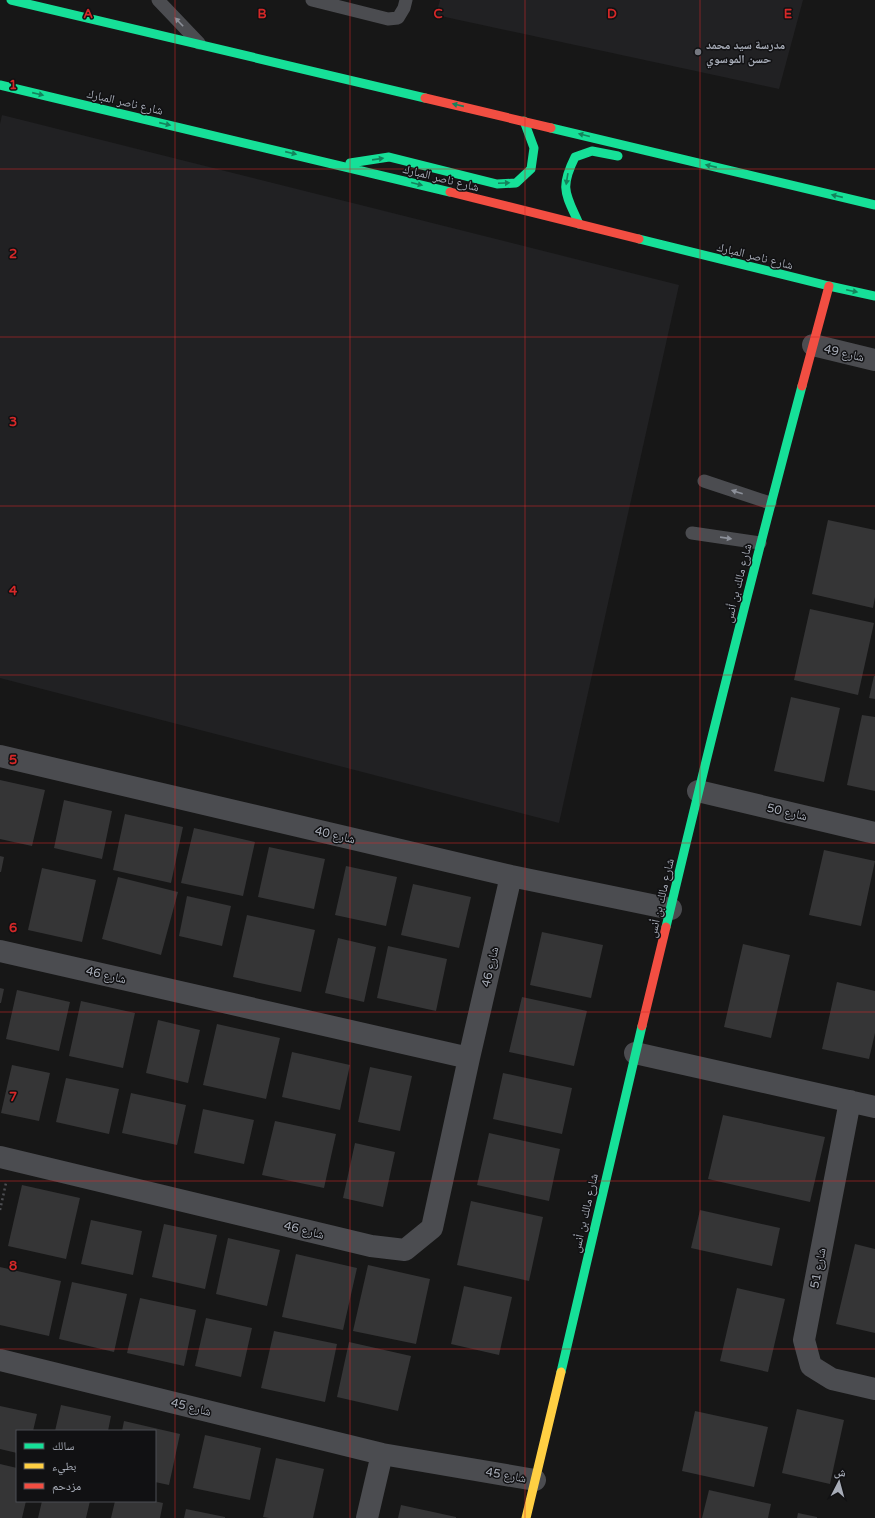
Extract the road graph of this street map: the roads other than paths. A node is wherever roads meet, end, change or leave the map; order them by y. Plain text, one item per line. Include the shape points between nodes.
1 (12, 0) edge
2 (158, 0) edge
3 (312, 0) edge
4 (406, 0) edge
5 (200, 44) junction
6 (0, 85) edge
7 (524, 121) junction
8 (673, 157) junction
9 (630, 158) dead end
10 (645, 160) dead end
11 (339, 165) junction
12 (875, 205) edge
13 (579, 224) junction
14 (829, 286) junction
15 (875, 296) edge
16 (813, 346) junction
17 (875, 360) edge
18 (704, 481) dead end
19 (770, 503) junction
20 (692, 533) dead end
21 (760, 543) junction
22 (0, 756) edge
23 (698, 791) junction
24 (875, 833) edge
25 (511, 876) junction
26 (671, 909) junction
27 (0, 951) edge
28 (636, 1053) junction
29 (469, 1058) junction
30 (850, 1101) junction
31 (875, 1107) edge
32 (6, 1158) edge
33 (0, 1360) edge
34 (875, 1389) edge
35 (382, 1454) junction
36 (535, 1480) junction
37 (367, 1518) edge
38 (526, 1518) edge

1 - 5 street
5 -> 2 lane
3 - 4 lane via 388,20 398,18
7 -> 5 street
6 -> 11 street, شارع ناصر المبارك
8 -> 7 street
11 -> 7 street via 389,158 497,184 516,183 531,169 534,148
8 - 10 street
12 -> 8 street
9 -> 13 street via 592,151 575,157 567,173 565,192
11 -> 13 street, شارع ناصر المبارك
13 - 14 street, شارع ناصر المبارك
14 -> 15 street, شارع ناصر المبارك
14 - 16 street, شارع مالك بن أنس
16 - 17 street, شارع 49
16 - 19 street, شارع مالك بن أنس
19 -> 18 lane
19 - 21 street, شارع مالك بن أنس
20 -> 21 lane
21 - 23 street, شارع مالك بن أنس
22 - 25 street, شارع 40
23 - 24 street, شارع 50
23 - 26 street, شارع مالك بن أنس
25 - 26 street, شارع 40
25 - 29 street, شارع 46
26 - 28 street, شارع مالك بن أنس
27 - 29 street, شارع 46
28 - 30 street
28 - 36 street, شارع مالك بن أنس
29 - 32 street, شارع 46 via 432,1228 405,1250 371,1246
30 - 31 street
30 - 34 street, شارع 51 via 804,1340 811,1366 832,1379
33 - 35 street, شارع 45
35 - 36 street, شارع 45
35 - 37 street
36 - 38 street, شارع مالك بن أنس

